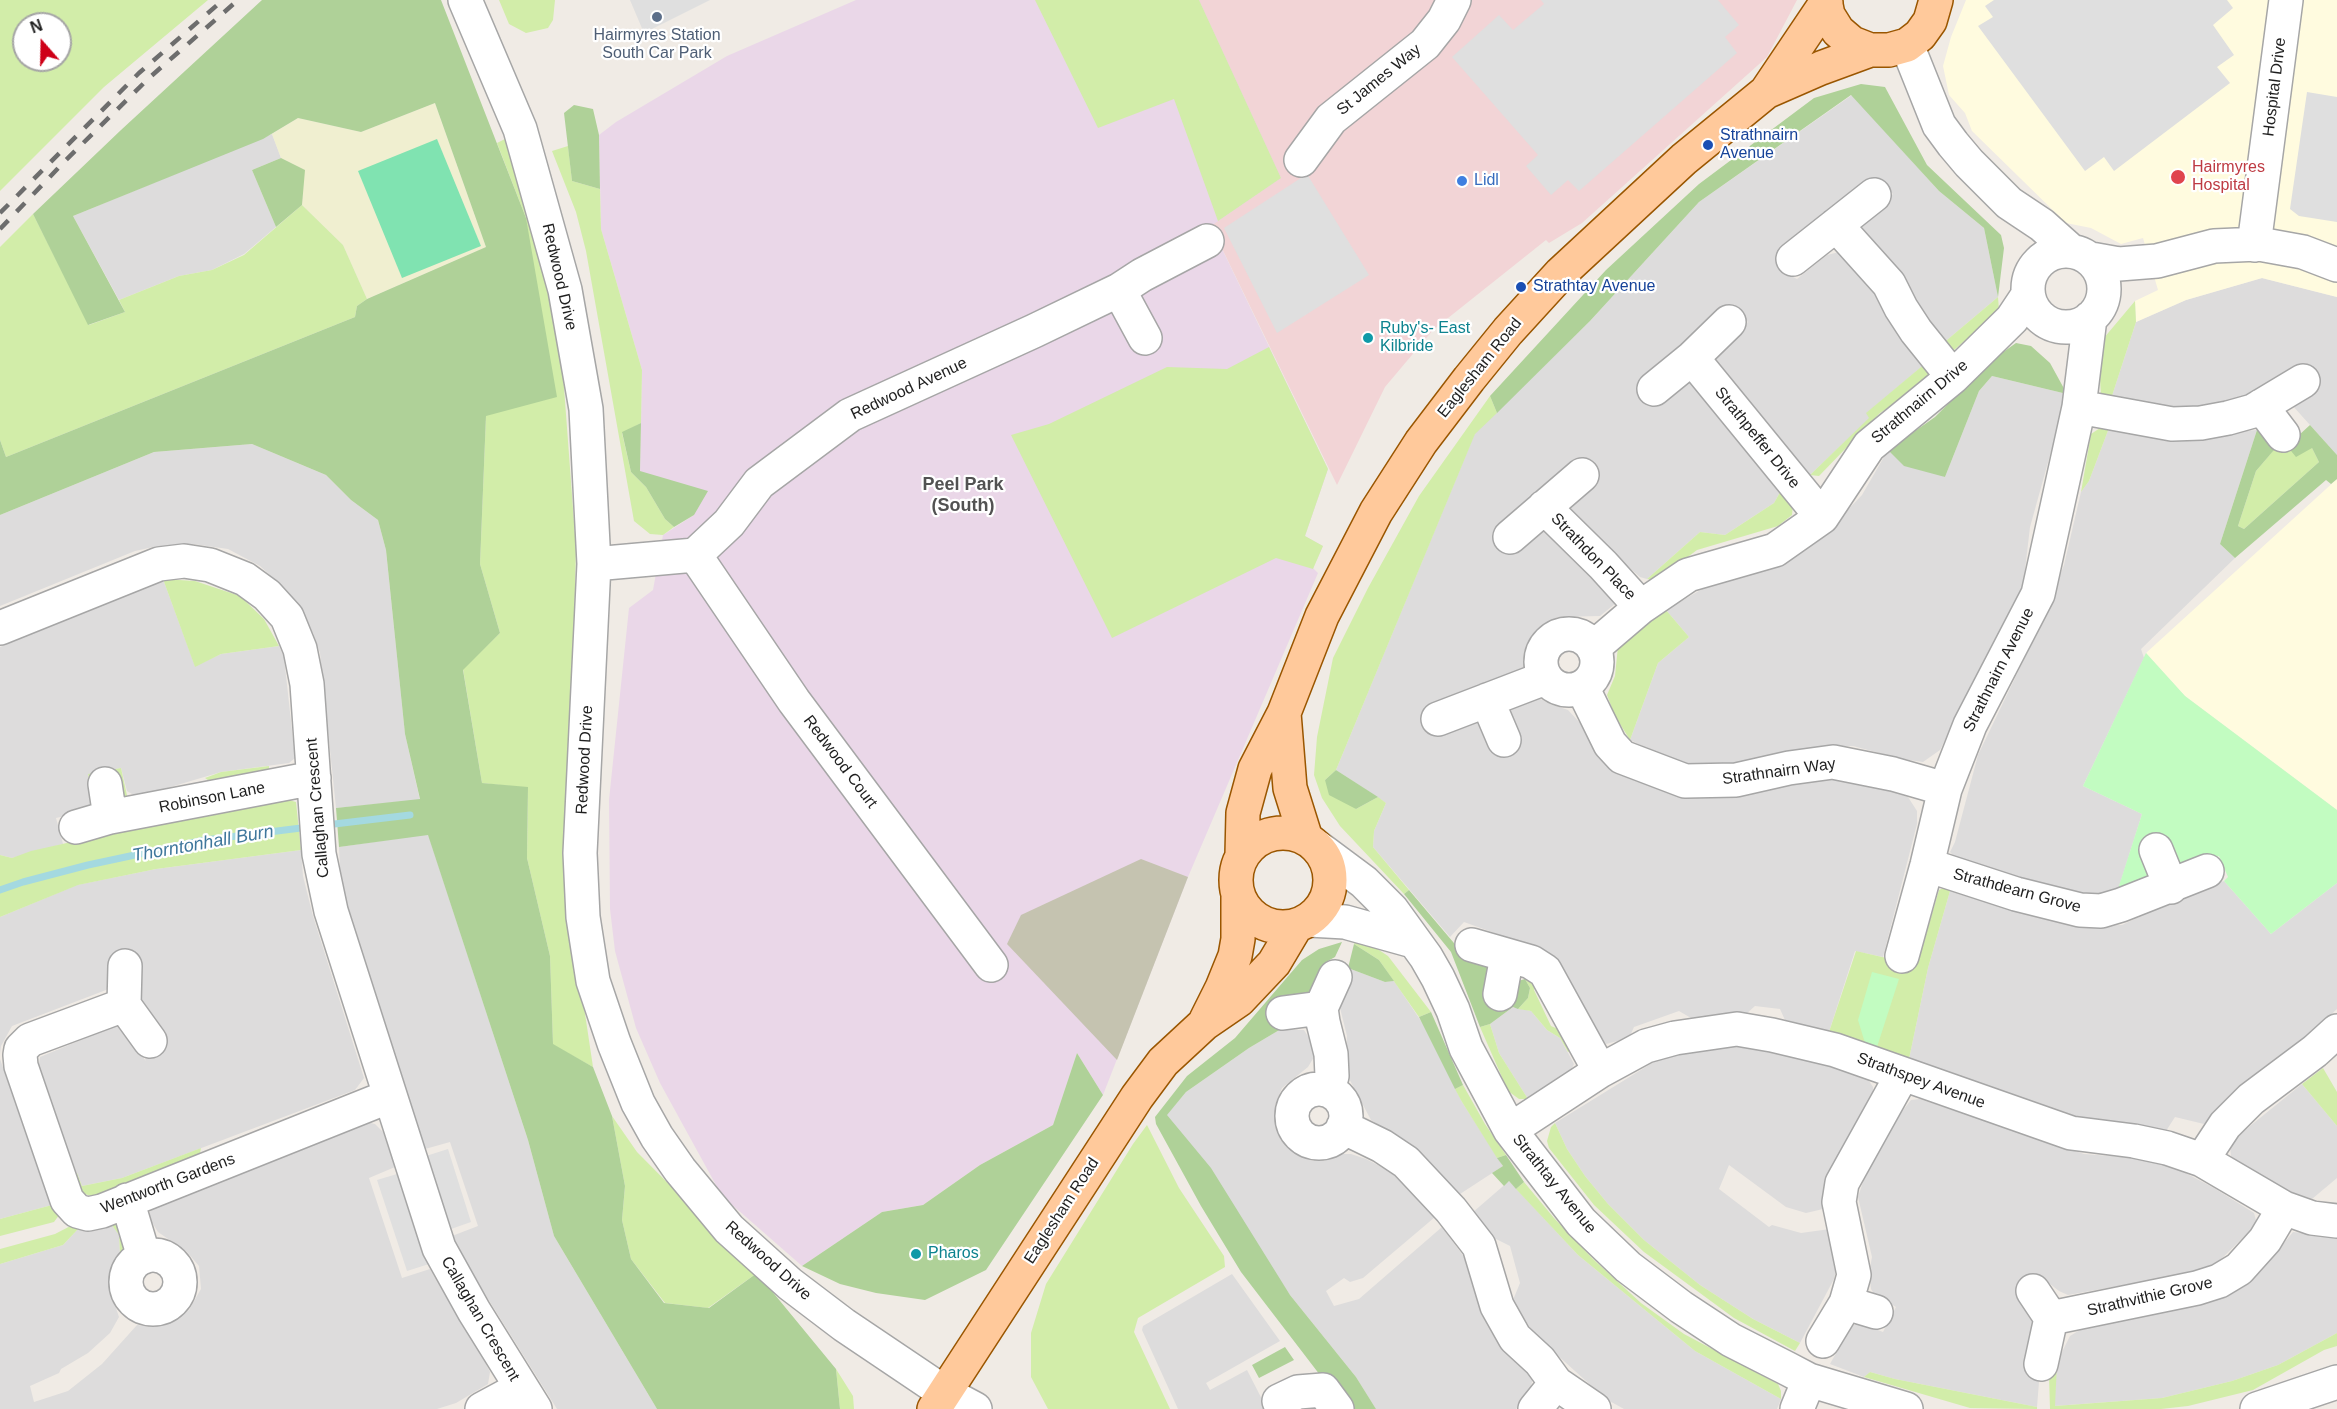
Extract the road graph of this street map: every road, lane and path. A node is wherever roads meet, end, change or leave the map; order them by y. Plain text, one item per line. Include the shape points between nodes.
1 (465, 0) edge
2 (1454, 0) edge
3 (2286, 0) edge
4 (1826, 2) edge
5 (1937, 2) edge
6 (1907, 45) junction
7 (1870, 50) junction
8 (1766, 92) junction
9 (1301, 160) dead end
10 (1874, 195) dead end
11 (2009, 203) junction
12 (1836, 225) junction
13 (1208, 241) dead end
14 (2253, 245) junction
15 (2080, 255) junction
16 (1792, 259) dead end
17 (2157, 261) junction
18 (2337, 265) edge
19 (2030, 282) junction
20 (1119, 290) junction
21 (2097, 306) junction
22 (1729, 322) dead end
23 (2051, 324) junction
24 (1145, 339) dead end
25 (1994, 339) junction
26 (1692, 358) junction
27 (1953, 377) junction
28 (2303, 381) dead end
29 (1654, 389) dead end
30 (2080, 393) junction
31 (2261, 406) junction
32 (2283, 435) dead end
33 (1582, 475) dead end
34 (1544, 507) junction
35 (1822, 517) junction
36 (1510, 537) dead end
37 (695, 555) junction
38 (594, 564) junction
39 (1641, 607) junction
40 (0, 628) edge
41 (1593, 648) junction
42 (1545, 678) junction
43 (1581, 687) junction
44 (1487, 700) junction
45 (1284, 713) junction
46 (1438, 720) dead end
47 (1504, 740) dead end
48 (105, 784) dead end
49 (1945, 789) junction
50 (315, 793) junction
51 (110, 817) junction
52 (76, 826) dead end
53 (1311, 843) junction
54 (2156, 850) dead end
55 (1242, 855) junction
56 (1927, 866) junction
57 (2208, 871) dead end
58 (2170, 887) junction
59 (1238, 897) junction
60 (1303, 923) junction
61 (1413, 941) junction
62 (1472, 945) dead end
63 (1507, 956) junction
64 (1902, 956) dead end
65 (991, 965) dead end
66 (125, 966) dead end
67 (1335, 977) dead end
68 (1500, 994) dead end
69 (123, 1005) junction
70 (1321, 1008) junction
71 (1283, 1013) dead end
72 (1204, 1024) junction
73 (2337, 1031) edge
74 (150, 1041) dead end
75 (1600, 1071) junction
76 (1902, 1075) junction
77 (1328, 1090) junction
78 (390, 1096) junction
79 (1343, 1127) junction
80 (1510, 1130) junction
81 (2202, 1160) junction
82 (127, 1200) junction
83 (2284, 1209) junction
84 (2337, 1221) edge
85 (144, 1257) dead end
86 (2032, 1291) dead end
87 (2051, 1318) junction
88 (1823, 1341) dead end
89 (2041, 1364) dead end
90 (2337, 1382) edge
91 (1556, 1383) junction
92 (1803, 1394) edge
93 (528, 1398) edge
94 (940, 1401) edge
95 (1279, 1401) dead end
96 (482, 1409) edge
97 (975, 1409) edge
98 (1337, 1409) edge
99 (1535, 1409) edge
100 (1594, 1409) edge
101 (1906, 1409) edge
102 (2257, 1409) edge

1 - 38 street, Redwood Drive via 520,129 566,290 586,410
2 - 9 street, St James Way via 1425,44 1331,119
3 - 14 street, Hospital Drive
4 - 7 main road via 1828,15 1838,31 1852,44
4 - 8 main road, Eaglesham Road
5 - 6 main road via 1930,21
6 - 7 main road, Eaglesham Road
6 - 11 street, Strathnairn Avenue via 1939,125 1968,163
7 - 8 main road, Eaglesham Road
8 - 45 main road, Eaglesham Road via 1684,159 1561,273 1469,379 1421,442 1376,512 1322,616
10 - 12 street
11 - 15 street, Strathnairn Avenue
11 - 19 street, Strathnairn Avenue via 2032,250
12 - 16 street
12 - 27 street via 1889,284 1916,332
13 - 20 street, Redwood Avenue
14 - 17 street via 2214,246
14 - 18 street via 2303,252
15 - 17 street via 2119,264
15 - 19 street via 2058,251 2047,255
15 - 21 street, Strathnairn Avenue via 2099,269 2103,280
17 - 21 street
19 - 23 street, Strathnairn Avenue via 2031,307
19 - 25 street, Strathnairn Drive via 2012,319
20 - 24 street
20 - 37 street, Redwood Avenue via 850,415 759,483 729,523
21 - 23 street via 2076,326
21 - 30 street, Strathnairn Avenue
22 - 26 street
23 - 25 street, Strathnairn Drive
23 - 30 street, Strathnairn Avenue via 2070,350
25 - 27 street, Strathnairn Drive
26 - 29 street
26 - 35 street, Strathpeffer Drive
27 - 35 street, Strathnairn Drive via 1869,446
28 - 31 street
30 - 31 street via 2172,424 2228,418
30 - 49 street, Strathnairn Avenue via 2038,594 1970,725
31 - 32 street
33 - 34 street, Strathdon Place
34 - 36 street, Strathdon Place
34 - 39 street, Strathdon Place
35 - 39 street, Strathnairn Drive via 1775,550 1689,574
37 - 38 street
37 - 65 street, Redwood Court via 794,701
38 - 94 street, Redwood Drive via 580,853 583,917 593,981 638,1103 680,1170 729,1229 790,1284
39 - 41 street, Strathnairn Drive
40 - 50 street, Callaghan Crescent via 172,561 210,565 245,579 287,617 297,640 307,684
41 - 42 street via 1574,634 1556,637 1543,651
41 - 43 street via 1596,668 1588,683
42 - 43 street via 1565,690
42 - 44 street
43 - 49 street, Strathnairn Way via 1610,744 1622,757 1685,781 1736,780 1833,762
44 - 46 street
44 - 47 street
45 - 53 main road, Eaglesham Road via 1290,788
45 - 55 main road, Eaglesham Road via 1255,769 1243,813
48 - 51 street
49 - 56 street, Strathnairn Avenue
50 - 51 street, Robinson Lane
50 - 78 street, Callaghan Crescent via 319,854 331,911
51 - 52 street, Robinson Lane
53 - 55 main road via 1293,834 1271,834 1252,844
53 - 60 main road via 1325,859 1330,887 1326,900
53 - 61 street, Strathtay Avenue via 1364,882 1392,910
54 - 58 street
55 - 59 main road via 1236,868
56 - 58 street, Strathdearn Grove via 2080,910 2101,911
56 - 64 street, Strathnairn Avenue
57 - 58 street, Strathdearn Grove
59 - 60 main road via 1256,920 1276,927
59 - 72 main road, Eaglesham Road via 1235,956
60 - 61 street via 1345,922
60 - 72 main road, Eaglesham Road via 1274,963 1239,1000
61 - 80 street, Strathtay Avenue via 1438,978 1466,1048
62 - 63 street
63 - 68 street
63 - 75 street via 1531,962 1545,971
66 - 69 street
67 - 70 street
69 - 74 street
69 - 82 street, Wentworth Gardens via 30,1040 20,1055 67,1200 77,1211 88,1214
70 - 71 street
70 - 77 street via 1331,1054
72 - 94 main road, Eaglesham Road via 1163,1062 1137,1097
73 - 81 street via 2251,1100 2225,1125
75 - 76 street, Strathspey Avenue via 1656,1043 1737,1029 1835,1050
75 - 80 street, Strathspey Avenue
76 - 81 street, Strathspey Avenue via 2072,1133 2145,1144
76 - 88 street via 1842,1183 1839,1202 1861,1307
77 - 79 street via 1343,1102
77 - 79 street via 1315,1089 1299,1097 1292,1113 1296,1130 1318,1143 1335,1138
78 - 82 street, Wentworth Gardens
78 - 93 street, Callaghan Crescent via 445,1261
79 - 91 street via 1406,1162 1450,1210 1479,1246 1497,1306 1515,1338
80 - 92 street, Strathtay Avenue via 1581,1222 1628,1267
81 - 83 street, Strathspey Avenue
82 - 85 street
83 - 84 street, Strathspey Avenue
83 - 87 street, Strathvithie Grove via 2253,1255 2219,1281
86 - 87 street
87 - 89 street
90 - 102 street
91 - 99 street
91 - 100 street
92 - 101 street, Strathtay Avenue
93 - 96 street
94 - 97 street, Redwood Drive
95 - 98 street via 1298,1392 1323,1390

